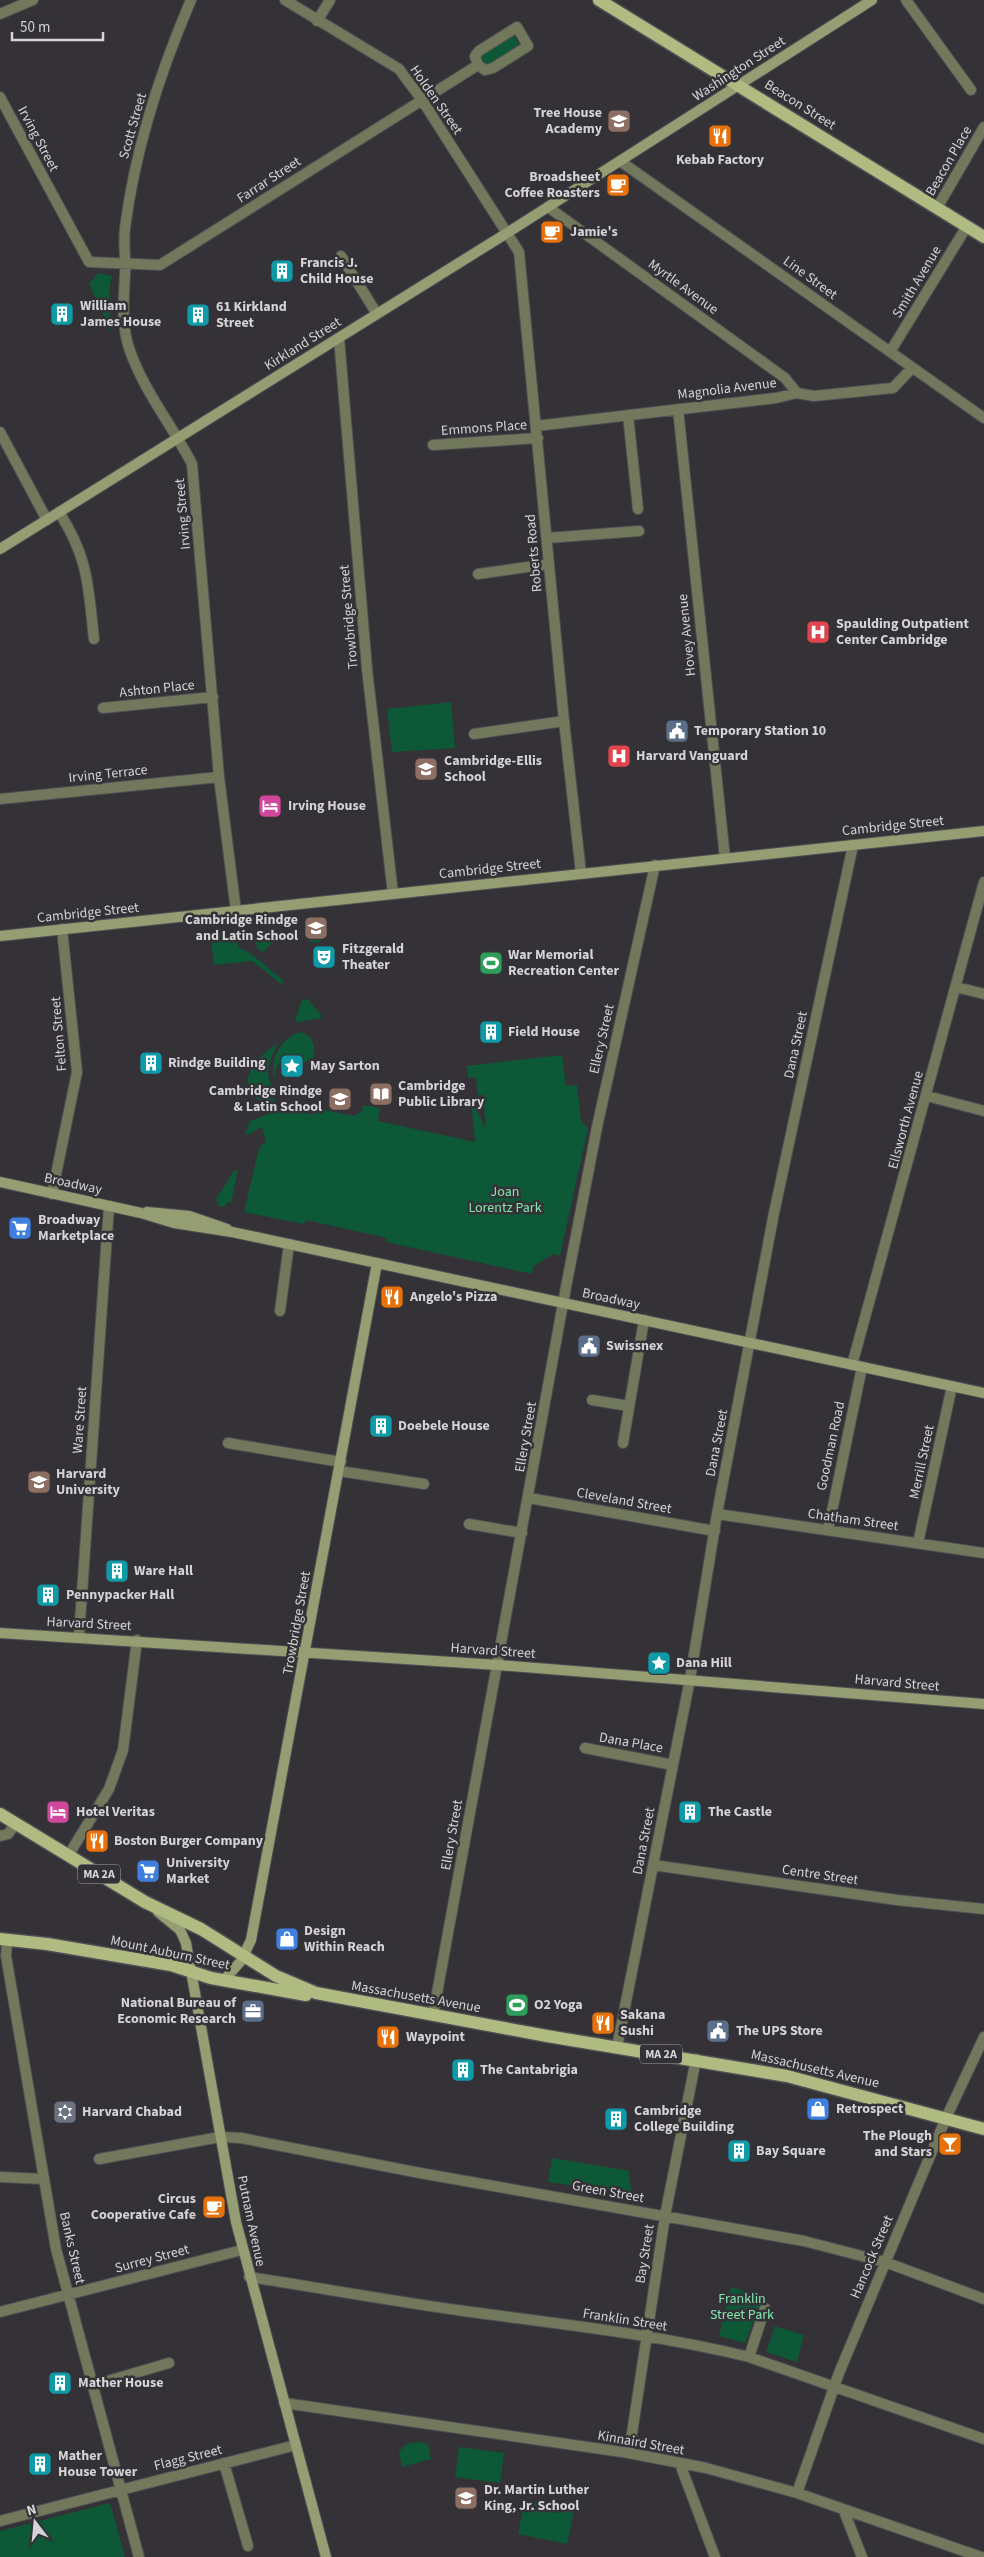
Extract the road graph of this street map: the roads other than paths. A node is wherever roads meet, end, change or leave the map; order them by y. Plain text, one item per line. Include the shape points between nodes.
1 (33, 0) edge
2 (191, 0) edge
3 (285, 0) edge
4 (330, 0) edge
5 (600, 0) edge
6 (872, 0) edge
7 (906, 0) edge
8 (0, 14) edge
9 (317, 21) junction
10 (478, 64) junction
11 (741, 86) junction
12 (970, 90) dead end
13 (0, 97) edge
14 (422, 100) junction
15 (984, 127) edge
16 (620, 161) junction
17 (548, 207) junction
18 (937, 208) junction
19 (967, 226) junction
20 (507, 233) junction
21 (984, 237) edge
22 (341, 256) dead end
23 (126, 264) junction
24 (377, 314) junction
25 (340, 338) junction
26 (890, 352) junction
27 (912, 368) junction
28 (797, 393) junction
29 (678, 409) junction
30 (628, 415) junction
31 (984, 418) edge
32 (536, 426) junction
33 (0, 432) edge
34 (179, 438) junction
35 (538, 438) junction
36 (433, 445) dead end
37 (638, 509) dead end
38 (59, 512) junction
39 (47, 520) junction
40 (639, 531) dead end
41 (547, 538) junction
42 (0, 549) edge
43 (549, 564) junction
44 (478, 574) dead end
45 (94, 639) dead end
46 (213, 697) junction
47 (103, 708) dead end
48 (564, 721) junction
49 (474, 734) dead end
50 (219, 777) junction
51 (0, 799) edge
52 (984, 831) edge
53 (853, 845) junction
54 (725, 858) junction
55 (655, 865) junction
56 (581, 873) junction
57 (984, 882) edge
58 (393, 894) junction
59 (236, 911) junction
60 (62, 929) junction
61 (0, 936) edge
62 (956, 987) junction
63 (984, 994) edge
64 (927, 1096) junction
65 (984, 1111) edge
66 (0, 1182) edge
67 (52, 1194) junction
68 (109, 1206) junction
69 (289, 1244) junction
70 (377, 1263) junction
71 (563, 1303) junction
72 (280, 1311) dead end
73 (644, 1320) junction
74 (749, 1343) junction
75 (857, 1366) junction
76 (952, 1386) junction
77 (984, 1393) edge
78 (592, 1400) dead end
79 (629, 1406) junction
80 (228, 1443) dead end
81 (623, 1443) dead end
82 (340, 1466) junction
83 (424, 1484) dead end
84 (528, 1498) junction
85 (717, 1514) junction
86 (469, 1524) dead end
87 (828, 1530) junction
88 (714, 1531) junction
89 (522, 1533) junction
90 (918, 1543) junction
91 (984, 1553) edge
92 (0, 1632) edge
93 (79, 1636) junction
94 (137, 1640) junction
95 (306, 1654) junction
96 (498, 1665) junction
97 (690, 1679) junction
98 (984, 1704) edge
99 (585, 1748) dead end
100 (673, 1765) junction
101 (0, 1814) edge
102 (16, 1823) junction
103 (0, 1836) edge
104 (68, 1856) junction
105 (653, 1865) junction
106 (145, 1902) junction
107 (984, 1909) edge
108 (4, 1939) edge
109 (244, 1956) junction
110 (192, 1972) junction
111 (224, 1980) junction
112 (333, 1997) junction
113 (433, 2015) junction
114 (984, 2036) edge
115 (617, 2047) junction
116 (696, 2059) junction
117 (946, 2118) junction
118 (984, 2128) edge
119 (220, 2137) junction
120 (99, 2159) dead end
121 (0, 2177) edge
122 (44, 2179) junction
123 (665, 2216) junction
124 (242, 2250) junction
125 (884, 2262) junction
126 (249, 2278) junction
127 (69, 2296) junction
128 (984, 2299) edge
129 (765, 2308) dead end
130 (0, 2312) edge
131 (646, 2336) junction
132 (749, 2357) junction
133 (169, 2363) dead end
134 (94, 2385) junction
135 (833, 2386) junction
136 (284, 2403) junction
137 (984, 2439) edge
138 (296, 2445) junction
139 (629, 2453) junction
140 (224, 2463) junction
141 (680, 2464) junction
142 (121, 2489) junction
143 (797, 2493) junction
144 (844, 2511) junction
145 (0, 2520) edge
146 (248, 2546) dead end
147 (139, 2557) edge
148 (326, 2557) edge
149 (715, 2557) edge
150 (862, 2557) edge
151 (981, 2557) edge

1 - 8 street
2 - 23 street, Scott Street via 146,122 125,230
3 - 9 street, Holden Street
4 - 9 street
5 - 11 main road, Beacon Street
6 - 11 main road, Washington Street
7 - 12 street
9 - 14 street, Holden Street via 399,69
10 - 10 street via 485,70 493,68 528,46 517,27 479,51 476,56
10 - 14 street, Farrar Street
11 - 16 main road, Washington Street
11 - 18 main road, Beacon Street
13 - 23 street, Irving Street via 89,262
14 - 20 street, Holden Street
14 - 23 street, Farrar Street via 160,265
15 - 18 street, Beacon Place
16 - 17 main road, Kirkland Street
16 - 26 street, Line Street
17 - 20 main road, Kirkland Street
17 - 28 street, Myrtle Avenue via 785,378
18 - 19 main road, Beacon Street
19 - 21 main road, Beacon Street
19 - 26 street, Smith Avenue
20 - 24 main road, Kirkland Street
20 - 32 street, Roberts Road via 520,252
22 - 24 street
23 - 34 street, Irving Street via 123,322 128,346 139,373
24 - 25 main road, Kirkland Street
25 - 34 main road, Kirkland Street
25 - 58 street, Trowbridge Street via 368,679
26 - 27 street, Line Street
27 - 28 street, Magnolia Avenue via 893,388 814,396
27 - 31 street, Line Street
28 - 29 street, Magnolia Avenue
29 - 30 street, Magnolia Avenue
29 - 54 street, Hovey Avenue
30 - 32 street, Magnolia Avenue
30 - 37 street
32 - 35 street, Roberts Road
33 - 39 street
34 - 38 main road, Kirkland Street
34 - 46 street, Irving Street via 192,464
35 - 36 street, Emmons Place
35 - 41 street, Roberts Road
38 - 39 main road, Kirkland Street
38 - 45 street via 77,542 84,562
39 - 42 main road, Kirkland Street
40 - 41 street
41 - 43 street, Roberts Road
43 - 44 street
43 - 48 street, Roberts Road
46 - 47 street, Ashton Place
46 - 50 street, Irving Street
48 - 49 street
48 - 56 street, Roberts Road
50 - 51 street, Irving Terrace
50 - 59 street, Irving Street
52 - 53 main road, Cambridge Street
53 - 54 main road, Cambridge Street
53 - 74 street, Dana Street
54 - 55 main road, Cambridge Street
55 - 56 main road, Cambridge Street
55 - 71 street, Ellery Street via 597,1127
56 - 58 main road, Cambridge Street
57 - 62 street, Ellsworth Avenue
58 - 59 main road, Cambridge Street
59 - 60 main road, Cambridge Street
60 - 61 main road, Cambridge Street
60 - 67 street, Felton Street via 77,1069 76,1088
62 - 63 street
62 - 64 street, Ellsworth Avenue
64 - 65 street
64 - 75 street, Ellsworth Avenue
66 - 67 main road, Broadway
67 - 68 main road, Broadway
68 - 69 main road, Broadway via 189,1216 207,1220 232,1232
68 - 93 street, Ware Street
69 - 70 main road, Broadway
69 - 72 street
70 - 71 main road, Broadway
70 - 82 main road, Trowbridge Street
71 - 73 main road, Broadway
71 - 84 street, Ellery Street
73 - 74 main road, Broadway
73 - 79 street
74 - 75 main road, Broadway
74 - 85 street, Dana Street
75 - 76 main road, Broadway
75 - 87 street, Goodman Road
76 - 77 main road, Broadway
76 - 90 street, Merrill Street
78 - 79 street
79 - 81 street
80 - 82 street
82 - 83 street
82 - 95 main road, Trowbridge Street
84 - 88 street, Cleveland Street
84 - 89 street, Ellery Street
85 - 87 street, Chatham Street
85 - 88 street, Dana Street
86 - 89 street
87 - 90 street, Chatham Street
88 - 97 street, Dana Street
89 - 96 street, Ellery Street
90 - 91 street, Chatham Street
92 - 93 main road, Harvard Street
93 - 94 main road, Harvard Street
94 - 95 main road, Harvard Street
94 - 104 street via 123,1750 109,1789
95 - 96 main road, Harvard Street
95 - 109 main road, Trowbridge Street via 251,1940
96 - 97 main road, Harvard Street
96 - 113 street, Ellery Street
97 - 98 main road, Harvard Street
97 - 100 street, Dana Street
99 - 100 street, Dana Place
100 - 105 street, Dana Street
101 - 102 main road, Massachusetts Avenue / MA 2A
102 - 103 street via 8,1834
102 - 104 main road, Massachusetts Avenue / MA 2A
104 - 106 main road, Massachusetts Avenue / MA 2A
105 - 107 street, Centre Street via 897,1900
105 - 115 street, Dana Street
106 - 109 main road, Massachusetts Avenue / MA 2A via 200,1929
106 - 110 main road, Putnam Avenue via 182,1933
108 - 110 main road, Mount Auburn Street / MA 2A via 134,1959
108 - 122 street, Banks Street
109 - 111 main road, Trowbridge Street
109 - 112 main road, Massachusetts Avenue / MA 2A via 294,1985
110 - 111 main road, Mount Auburn Street / MA 2A
110 - 119 main road, Putnam Avenue
111 - 112 main road, Mount Auburn Street / MA 2A
112 - 113 main road, Massachusetts Avenue / MA 2A
113 - 115 main road, Massachusetts Avenue / MA 2A
114 - 117 street, Hancock Street
115 - 116 main road, Massachusetts Avenue / MA 2A
116 - 117 main road, Massachusetts Avenue / MA 2A via 812,2081
116 - 123 street, Bay Street
117 - 118 main road, Massachusetts Avenue / MA 2A
117 - 125 street, Hancock Street
119 - 120 street, Green Street
119 - 123 street, Green Street via 241,2138
119 - 124 main road, Putnam Avenue
121 - 122 street
122 - 127 street, Banks Street via 56,2248
123 - 125 street, Green Street via 804,2241
123 - 131 street, Bay Street
124 - 126 main road, Putnam Avenue
124 - 127 street, Surrey Street
125 - 128 street, Green Street
125 - 135 street, Hancock Street
126 - 131 street, Franklin Street
126 - 136 main road, Putnam Avenue
127 - 130 street, Surrey Street
127 - 134 street, Banks Street
129 - 132 street
131 - 132 street, Franklin Street
131 - 139 street, Bay Street
132 - 135 street, Franklin Street
133 - 134 street
134 - 142 street, Banks Street
135 - 137 street, Franklin Street
135 - 143 street, Hancock Street
136 - 138 main road, Putnam Avenue
136 - 139 street, Kinnaird Street
138 - 140 street, Flagg Street
138 - 148 main road, Putnam Avenue
139 - 141 street, Kinnaird Street
140 - 142 street, Flagg Street
140 - 146 street
141 - 143 street, Kinnaird Street
141 - 149 street
142 - 145 street, Flagg Street
142 - 147 street, Banks Street
143 - 144 street, Kinnaird Street
144 - 150 street
144 - 151 street, Kinnaird Street

